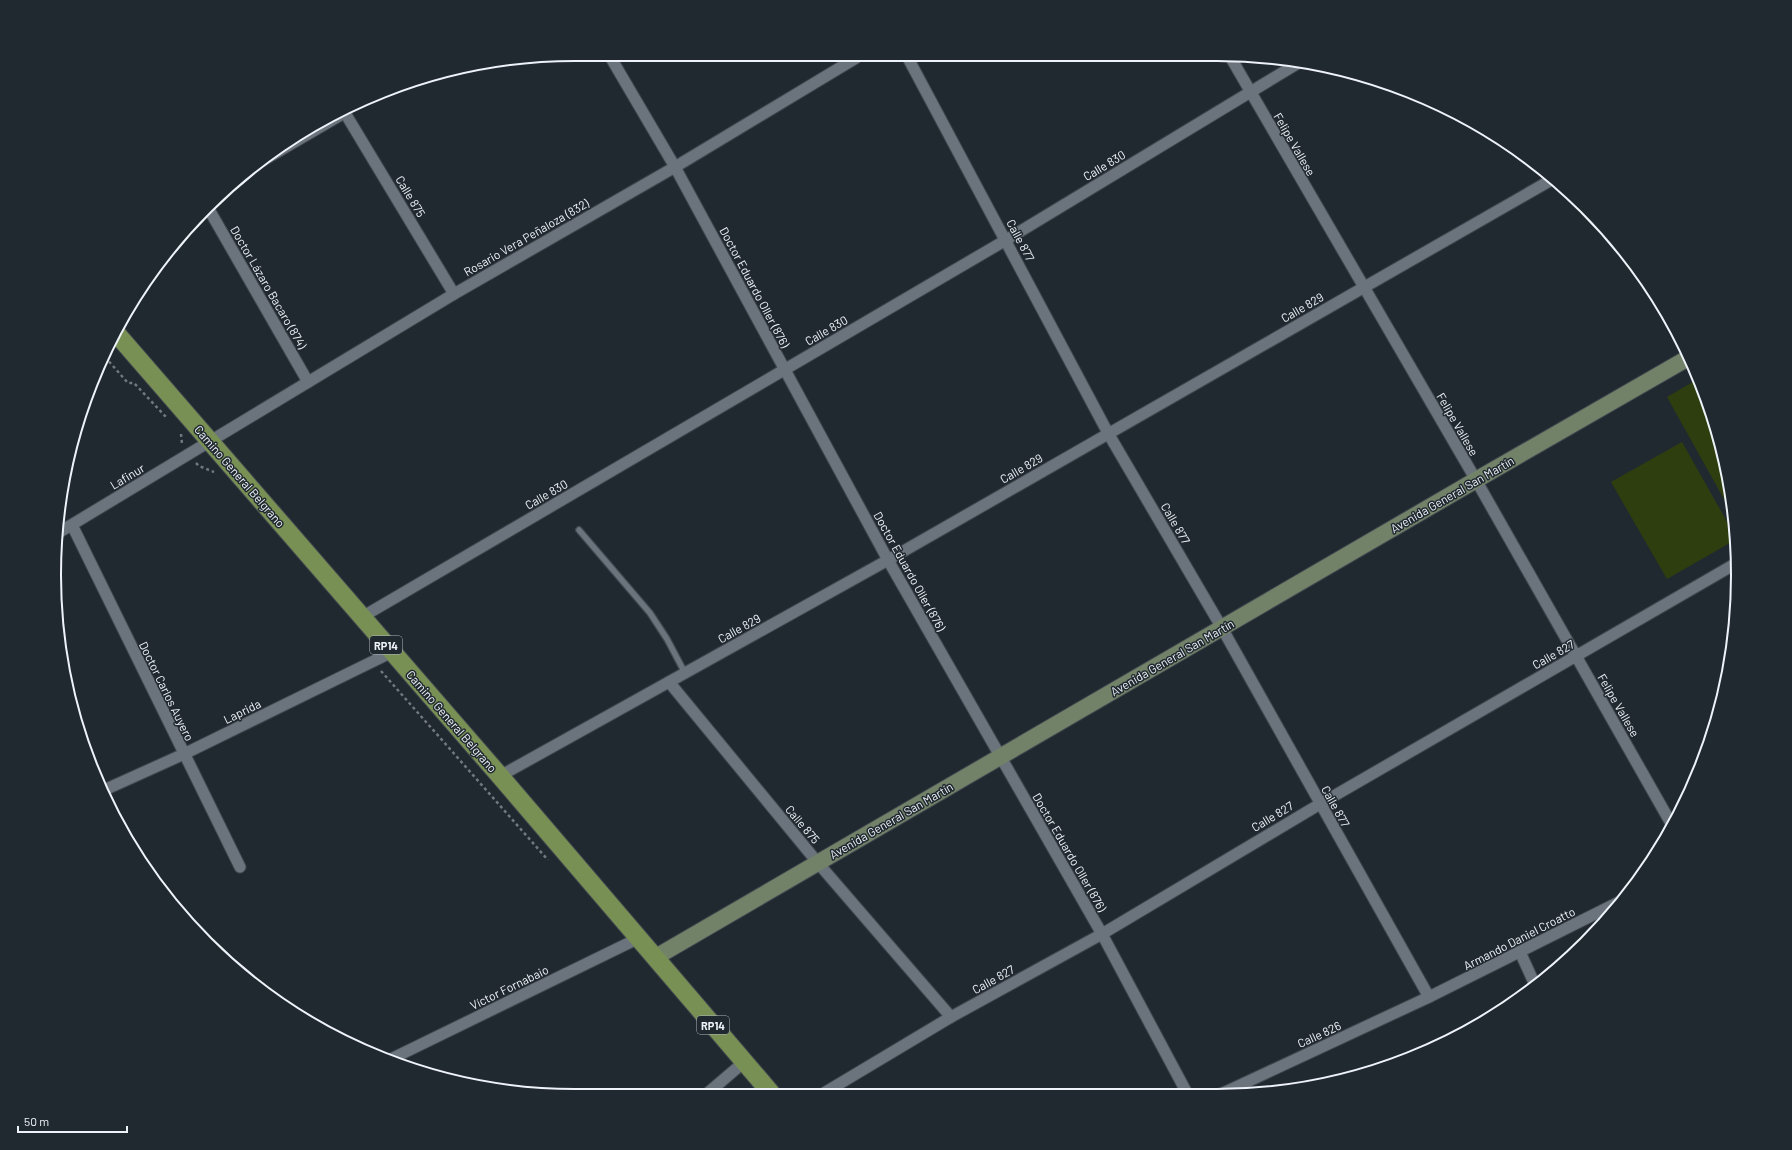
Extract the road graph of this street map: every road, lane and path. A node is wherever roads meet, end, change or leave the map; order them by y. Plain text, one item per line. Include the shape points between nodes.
1 (613, 61) edge
2 (851, 61) edge
3 (910, 61) edge
4 (1233, 61) edge
5 (1292, 67) edge
6 (1250, 92) junction
7 (345, 115) edge
8 (675, 167) junction
9 (1548, 183) edge
10 (212, 212) edge
11 (1006, 240) junction
12 (1363, 287) junction
13 (454, 294) junction
14 (120, 337) edge
15 (1684, 360) edge
16 (108, 361) edge
17 (785, 369) junction
18 (308, 382) junction
19 (166, 418) dead end
20 (177, 429) dead end
21 (1108, 433) junction
22 (210, 441) junction
23 (189, 453) junction
24 (217, 476) dead end
25 (1476, 480) junction
26 (72, 525) junction
27 (63, 530) edge
28 (579, 530) dead end
29 (888, 560) junction
30 (1731, 566) edge
31 (362, 616) junction
32 (1222, 628) junction
33 (392, 652) junction
34 (1576, 657) junction
35 (372, 661) junction
36 (685, 672) junction
37 (669, 682) junction
38 (184, 754) junction
39 (1001, 756) junction
40 (500, 776) junction
41 (108, 788) edge
42 (1320, 804) junction
43 (1669, 819) edge
44 (551, 862) dead end
45 (818, 863) junction
46 (240, 867) dead end
47 (1609, 907) edge
48 (1591, 916) junction
49 (1594, 923) edge
50 (1102, 934) junction
51 (639, 938) junction
52 (1520, 952) junction
53 (656, 957) junction
54 (1533, 980) edge
55 (1429, 997) junction
56 (951, 1017) junction
57 (402, 1059) edge
58 (744, 1062) junction
59 (712, 1089) edge
60 (768, 1089) edge
61 (831, 1089) edge
62 (1185, 1089) edge
63 (1233, 1089) edge

1 - 8 street, Doctor Eduardo Oller (876)
2 - 8 street, Rosario Vera Peñaloza (832)
3 - 11 street, Calle 877
4 - 6 street, Felipe Vallese
5 - 6 street, Calle 830
6 - 11 street, Calle 830
6 - 12 street, Felipe Vallese
7 - 13 street, Calle 875
8 - 13 street, Rosario Vera Peñaloza (832)
8 - 17 street, Doctor Eduardo Oller (876)
9 - 12 street, Calle 829
10 - 18 street, Doctor Lázaro Bacaro (874)
11 - 17 street, Calle 830
11 - 21 street, Calle 877
12 - 21 street, Calle 829
12 - 25 street, Felipe Vallese
13 - 18 street, Rosario Vera Peñaloza (832)
14 - 22 main road, Camino General Belgrano / RP14
15 - 25 main road, Avenida General San Martín
16 - 19 path via 128,383 134,383
17 - 29 street, Doctor Eduardo Oller (876)
17 - 31 street, Calle 830
18 - 22 street, Rosario Vera Peñaloza (832)
20 - 23 path via 182,435 182,445
21 - 29 street, Calle 829
21 - 32 street, Calle 877
22 - 23 street, Lafinur
22 - 31 main road, Camino General Belgrano / RP14
23 - 24 path via 199,466 212,470
23 - 26 street, Lafinur
25 - 32 main road, Avenida General San Martín
25 - 34 street, Felipe Vallese
26 - 27 street, Lafinur
26 - 38 street, Doctor Carlos Auyero
28 - 36 lane via 650,612
29 - 36 street, Calle 829
29 - 39 street, Doctor Eduardo Oller (876)
30 - 34 street, Calle 827
31 - 33 main road, Camino General Belgrano / RP14
32 - 39 main road, Avenida General San Martín
32 - 42 street, Calle 877
33 - 35 street, Laprida
33 - 40 main road, Camino General Belgrano / RP14
34 - 42 street, Calle 827
34 - 43 street, Felipe Vallese
35 - 38 street, Laprida
35 - 44 path
36 - 37 street, Calle 829
37 - 40 street, Calle 829
37 - 45 street, Calle 875
38 - 41 street, Laprida
38 - 46 street, Doctor Carlos Auyero
39 - 45 main road, Avenida General San Martín
39 - 50 street, Doctor Eduardo Oller (876)
40 - 51 main road, Camino General Belgrano / RP14
42 - 50 street, Calle 827
42 - 55 street, Calle 877
45 - 53 main road, Avenida General San Martín
45 - 56 street, Calle 875
47 - 48 street, Armando Daniel Croatto
48 - 49 street
48 - 52 street, Armando Daniel Croatto
50 - 56 street, Calle 827
50 - 62 street, Doctor Eduardo Oller (876)
51 - 53 main road, Camino General Belgrano / RP14
51 - 57 street, Víctor Fornabaio
52 - 54 street
52 - 55 street, Armando Daniel Croatto
53 - 58 main road, Camino General Belgrano / RP14
55 - 63 street, Calle 826
56 - 61 street, Calle 827
58 - 59 street
58 - 60 main road, Camino General Belgrano / RP14

